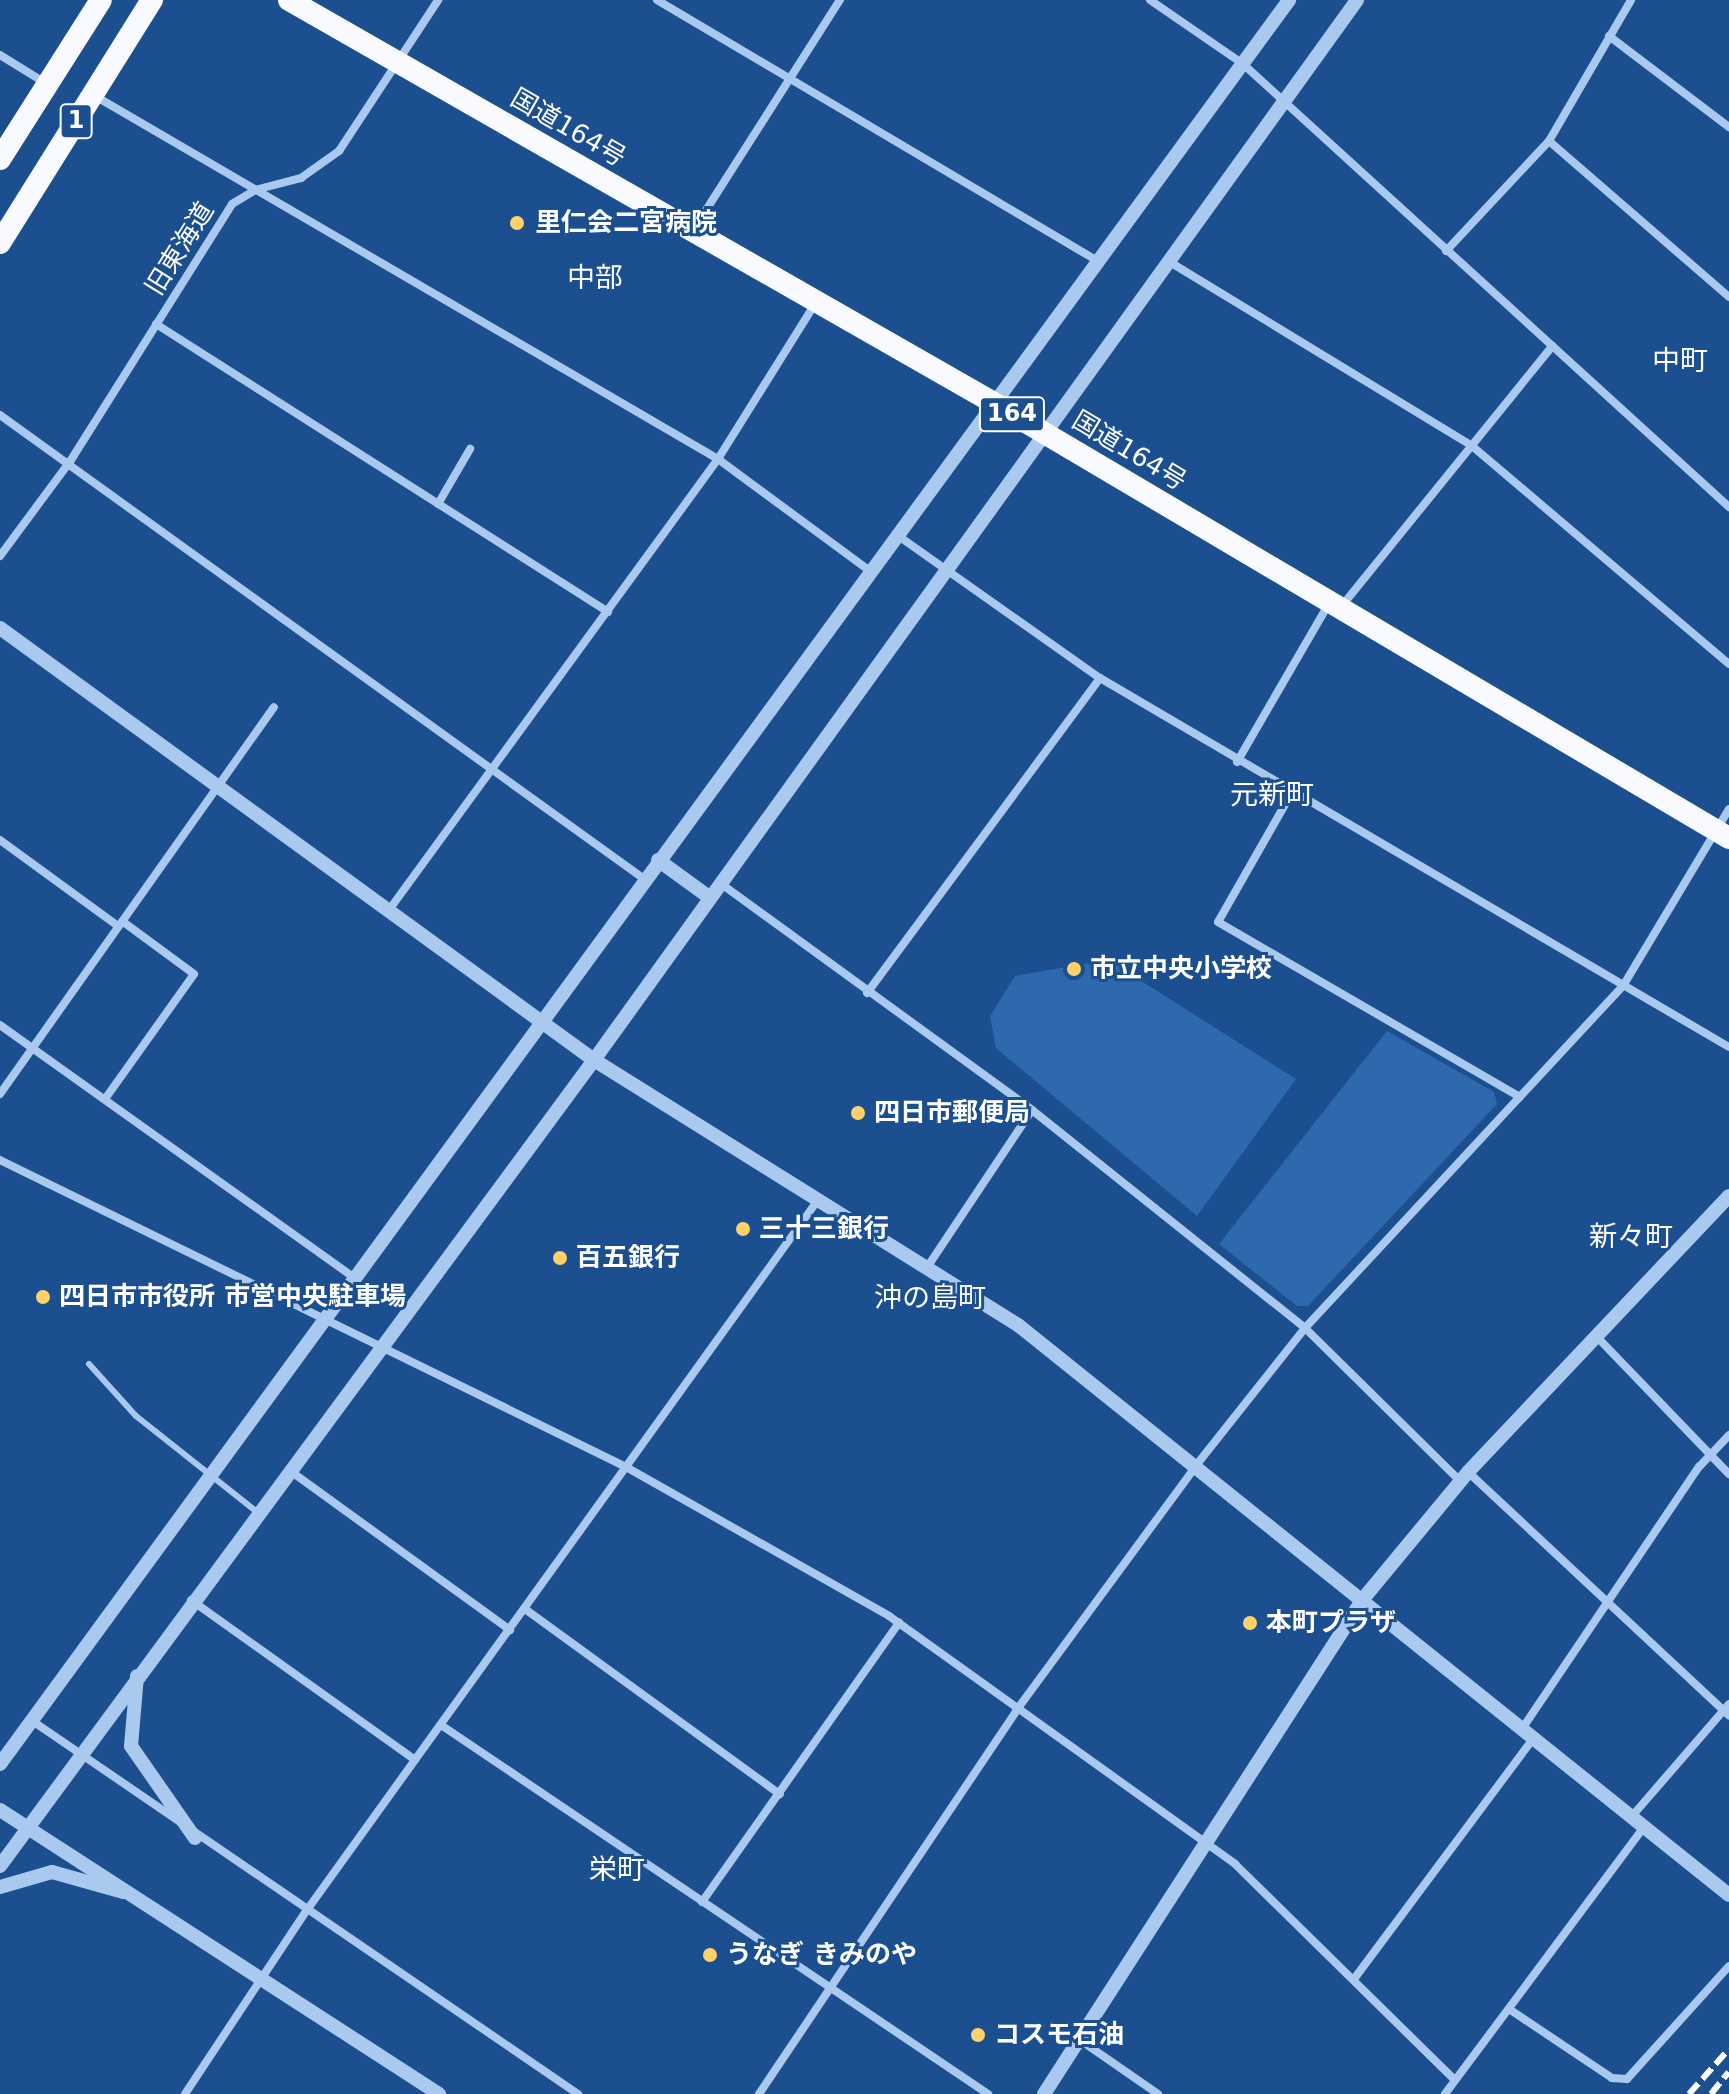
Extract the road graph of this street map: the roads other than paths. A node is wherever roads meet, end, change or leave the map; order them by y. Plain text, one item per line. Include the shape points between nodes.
1 (101, 0) edge
2 (152, 0) edge
3 (289, 0) edge
4 (438, 0) edge
5 (657, 0) edge
6 (840, 0) edge
7 (1150, 0) edge
8 (1289, 0) edge
9 (1357, 0) edge
10 (1631, 0) edge
11 (1609, 36) junction
12 (0, 55) edge
13 (398, 61) junction
14 (1243, 64) junction
15 (791, 76) junction
16 (47, 85) junction
17 (92, 95) junction
18 (1283, 105) junction
19 (1729, 127) edge
20 (1549, 141) junction
21 (0, 159) edge
22 (255, 190) junction
23 (692, 232) junction
24 (0, 243) edge
25 (1446, 251) junction
26 (1096, 260) junction
27 (1173, 264) junction
28 (1729, 297) edge
29 (816, 301) junction
30 (156, 324) junction
31 (1552, 346) junction
32 (992, 402) junction
33 (0, 415) edge
34 (1042, 432) junction
35 (1472, 446) junction
36 (470, 449) dead end
37 (718, 459) junction
38 (71, 460) junction
39 (438, 504) junction
40 (1729, 507) edge
41 (897, 535) junction
42 (0, 556) edge
43 (943, 567) junction
44 (871, 572) junction
45 (1333, 608) junction
46 (608, 612) junction
47 (0, 628) edge
48 (1729, 664) edge
49 (1100, 678) junction
50 (274, 707) dead end
51 (1237, 762) junction
52 (492, 769) junction
53 (218, 783) junction
54 (1291, 794) junction
55 (1729, 809) edge
56 (1722, 834) edge
57 (0, 840) edge
58 (658, 860) junction
59 (644, 879) junction
60 (719, 883) junction
61 (709, 897) junction
62 (389, 910) junction
63 (120, 923) junction
64 (1623, 986) junction
65 (867, 993) junction
66 (543, 1023) junction
67 (0, 1025) edge
68 (1729, 1047) edge
69 (32, 1048) junction
70 (594, 1060) junction
71 (0, 1094) edge
72 (1520, 1097) junction
73 (105, 1099) junction
74 (1032, 1110) junction
75 (0, 1160) edge
76 (1729, 1196) edge
77 (818, 1200) junction
78 (928, 1266) junction
79 (355, 1278) junction
80 (323, 1320) junction
81 (1305, 1328) junction
82 (1598, 1338) junction
83 (377, 1347) junction
84 (89, 1364) dead end
85 (1729, 1435) edge
86 (1712, 1453) junction
87 (1198, 1463) junction
88 (626, 1467) junction
89 (288, 1470) junction
90 (1729, 1474) edge
91 (214, 1475) junction
92 (1464, 1477) junction
93 (256, 1511) junction
94 (1363, 1599) junction
95 (1610, 1599) junction
96 (190, 1600) junction
97 (525, 1609) junction
98 (899, 1623) junction
99 (510, 1630) junction
100 (139, 1668) junction
101 (1727, 1710) edge
102 (1016, 1711) junction
103 (31, 1720) junction
104 (441, 1725) junction
105 (1530, 1730) junction
106 (76, 1757) junction
107 (415, 1760) junction
108 (0, 1764) edge
109 (780, 1794) junction
110 (0, 1810) edge
111 (1639, 1820) junction
112 (29, 1826) junction
113 (195, 1838) junction
114 (1206, 1841) junction
115 (0, 1866) edge
116 (0, 1887) edge
117 (1729, 1895) edge
118 (702, 1902) junction
119 (161, 1907) junction
120 (307, 1910) junction
121 (1729, 1966) edge
122 (265, 1977) junction
123 (1354, 1979) junction
124 (829, 1987) junction
125 (1509, 2009) junction
126 (1080, 2040) junction
127 (1455, 2080) junction
128 (185, 2094) edge
129 (439, 2094) edge
130 (578, 2094) edge
131 (759, 2094) edge
132 (988, 2094) edge
133 (1044, 2094) edge
134 (1158, 2094) edge
135 (1445, 2094) edge

1 - 16 highway, 1
2 - 17 highway, 1
3 - 13 highway, 国道164号 / 164
4 - 13 street, 旧東海道
5 - 15 street
6 - 15 street
7 - 14 street
8 - 14 street
9 - 18 street
10 - 11 street
11 - 19 street
11 - 20 street
12 - 16 street
13 - 22 street, 旧東海道 via 339,151 301,178
13 - 23 highway, 国道164号 / 164
14 - 18 street
14 - 26 street
15 - 23 street
15 - 26 street
16 - 21 highway, 1
17 - 22 street
17 - 24 highway, 1
18 - 25 street
18 - 27 street
20 - 25 street
20 - 28 street
22 - 30 street, 旧東海道 via 232,204
22 - 37 street
23 - 29 highway, 国道164号 / 164
25 - 31 street
26 - 32 street
27 - 34 street
27 - 35 street
29 - 32 highway, 国道164号 / 164
29 - 37 street
30 - 38 street, 旧東海道
30 - 39 street
31 - 35 street
31 - 40 street
32 - 34 highway, 国道164号 / 164
32 - 41 street
33 - 38 street
34 - 43 street
34 - 45 highway, 国道164号 / 164
35 - 45 street
35 - 48 street
36 - 39 street
37 - 44 street
37 - 46 street
38 - 42 street, 旧東海道
38 - 52 street
39 - 46 street
41 - 43 street
41 - 44 street
43 - 49 street
43 - 60 street
44 - 58 street
45 - 51 street
45 - 56 highway, 国道164号 / 164
46 - 52 street
47 - 53 street
49 - 51 street
49 - 65 street
50 - 53 street
51 - 54 street
52 - 59 street
52 - 62 street
53 - 62 street
53 - 63 street
54 - 64 street
54 - 72 street via 1218,922
55 - 56 street
56 - 64 street
57 - 63 street
58 - 59 street
58 - 61 street
59 - 66 street
60 - 61 street
60 - 65 street
61 - 70 street
62 - 66 street
63 - 69 street
63 - 73 street via 194,974
64 - 68 street
64 - 72 street
65 - 74 street
66 - 70 street
66 - 79 street
67 - 69 street
69 - 71 street
69 - 73 street
70 - 77 street
70 - 83 street
72 - 81 street
73 - 79 street
74 - 78 street
74 - 81 street
75 - 80 street
76 - 82 street
77 - 78 street
77 - 88 street
78 - 87 street
79 - 80 street
80 - 83 street
80 - 91 street
81 - 87 street
81 - 92 street
82 - 86 street
82 - 92 street
83 - 88 street
83 - 89 street
84 - 91 lane via 136,1416
85 - 86 street
86 - 90 street
86 - 95 street
87 - 94 street
87 - 102 street
88 - 97 street
88 - 98 street
89 - 93 street
89 - 99 street
91 - 93 lane
91 - 103 street
92 - 94 street
92 - 95 street
93 - 96 street
94 - 105 street
94 - 114 street
95 - 101 street
95 - 105 street
96 - 100 street
96 - 107 street
97 - 99 street
97 - 109 street
98 - 102 street
98 - 109 street
99 - 104 street
100 - 106 street
100 - 113 street via 127,1724 131,1746
101 - 111 street
102 - 114 street
102 - 124 street
103 - 106 street
103 - 108 street
104 - 107 street
104 - 118 street
105 - 111 street
105 - 123 street
106 - 112 street
106 - 113 street
107 - 120 street
109 - 118 street
110 - 112 street
111 - 117 street
111 - 125 street
112 - 115 street
112 - 119 street
113 - 120 street
114 - 123 street
114 - 126 street
116 - 119 street via 33,1874 72,1873
118 - 124 street
119 - 122 street
120 - 122 street
120 - 130 street
121 - 125 street via 1627,2079 1612,2078
122 - 128 street
122 - 129 street
123 - 127 street
124 - 131 street
124 - 132 street
125 - 127 street
126 - 133 street
126 - 134 street
127 - 135 street

